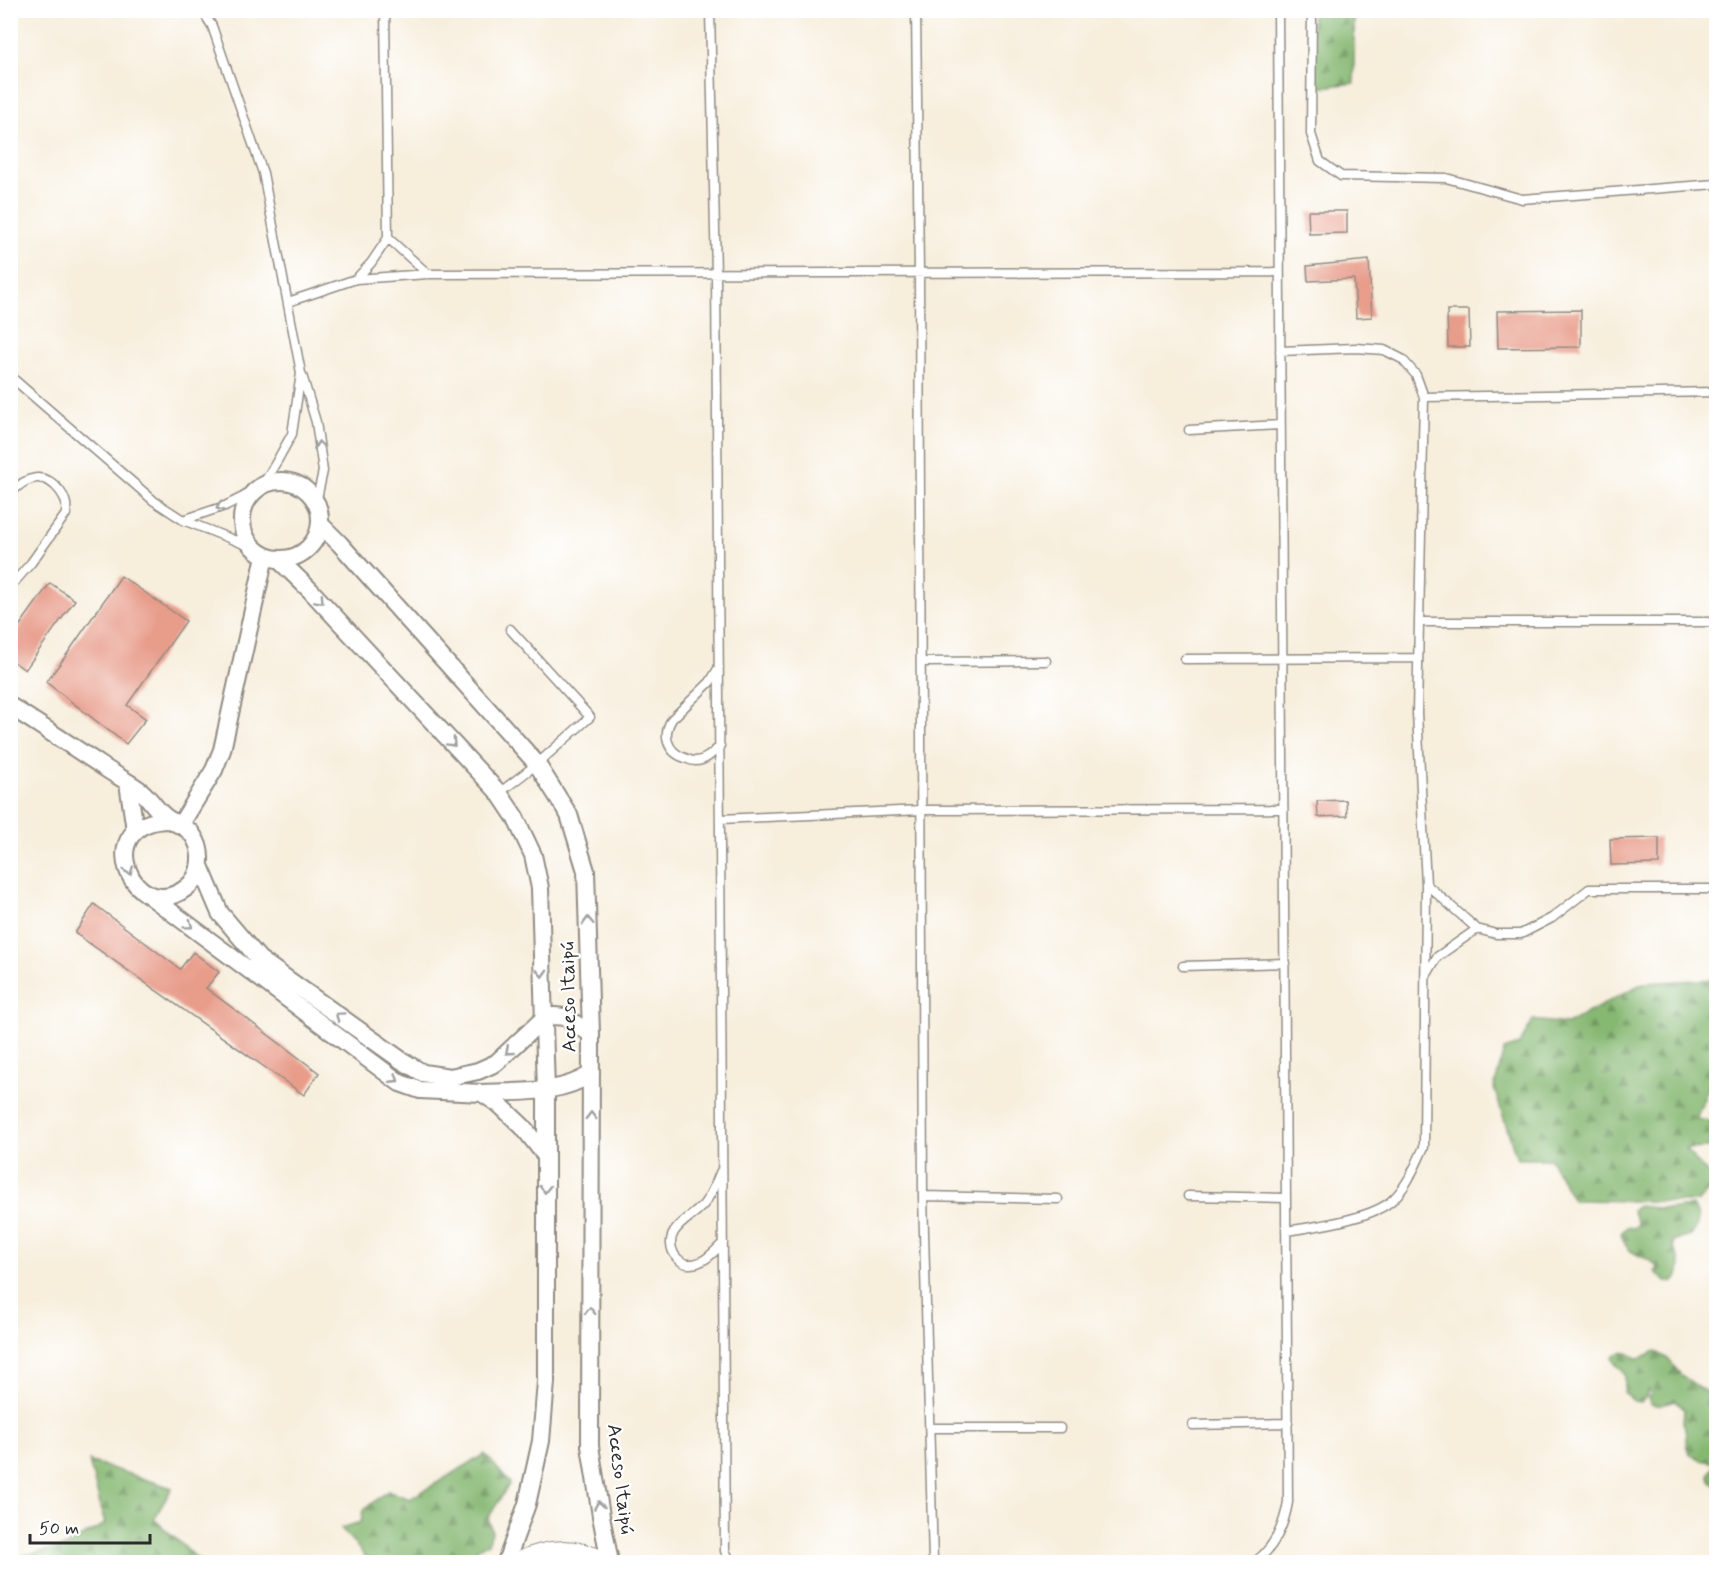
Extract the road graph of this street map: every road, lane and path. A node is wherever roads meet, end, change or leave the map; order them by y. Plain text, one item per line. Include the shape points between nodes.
1 (202, 10) edge
2 (386, 10) edge
3 (710, 10) edge
4 (916, 10) edge
5 (1278, 10) edge
6 (1312, 10) edge
7 (1716, 183) edge
8 (388, 238) junction
9 (1279, 272) junction
10 (920, 273) junction
11 (428, 274) junction
12 (716, 274) junction
13 (356, 279) junction
14 (288, 302) junction
15 (1280, 351) junction
16 (301, 373) junction
17 (10, 376) edge
18 (1716, 392) edge
19 (1424, 396) junction
20 (1280, 425) junction
21 (1189, 430) dead end
22 (259, 488) junction
23 (10, 494) edge
24 (316, 503) junction
25 (183, 520) junction
26 (320, 524) junction
27 (266, 554) junction
28 (10, 587) edge
29 (1419, 622) junction
30 (1716, 622) edge
31 (510, 629) dead end
32 (1282, 658) junction
33 (1418, 658) junction
34 (1185, 659) dead end
35 (1046, 661) dead end
36 (921, 662) junction
37 (719, 666) junction
38 (10, 706) edge
39 (720, 746) junction
40 (537, 764) junction
41 (128, 783) junction
42 (499, 793) junction
43 (1283, 809) junction
44 (922, 810) junction
45 (720, 819) junction
46 (175, 822) junction
47 (134, 833) junction
48 (200, 866) junction
49 (1426, 884) junction
50 (1716, 889) edge
51 (142, 890) junction
52 (1477, 928) junction
53 (1284, 963) junction
54 (1183, 966) dead end
55 (1425, 978) junction
56 (543, 1019) junction
57 (591, 1034) junction
58 (591, 1074) junction
59 (546, 1091) junction
60 (482, 1093) junction
61 (545, 1155) junction
62 (723, 1168) junction
63 (923, 1196) junction
64 (1188, 1196) dead end
65 (1286, 1198) junction
66 (1058, 1199) dead end
67 (1286, 1231) junction
68 (723, 1243) junction
69 (1288, 1423) junction
70 (1193, 1425) dead end
71 (930, 1428) junction
72 (1060, 1428) dead end
73 (506, 1563) edge
74 (519, 1563) edge
75 (604, 1563) edge
76 (610, 1563) edge
77 (731, 1563) edge
78 (933, 1563) edge
79 (1255, 1563) edge

1 - 14 lane via 212,26 263,173
2 - 8 lane
3 - 12 lane
4 - 10 lane
5 - 9 lane
6 - 7 lane via 1311,134 1320,161 1341,176 1446,178 1522,199
8 - 11 lane
8 - 13 lane
9 - 10 lane
9 - 15 lane
10 - 12 lane
10 - 36 lane
11 - 12 lane
11 - 13 lane
12 - 37 lane
13 - 14 lane
14 - 16 lane
15 - 19 lane via 1384,350 1402,359 1416,375
15 - 20 lane
16 - 22 lane via 292,434
24 -> 16 lane via 323,471 316,422
17 - 25 lane via 154,501
18 - 19 lane
19 - 29 lane
20 - 21 lane
20 - 32 lane
22 - 24 street via 275,481 289,482 302,487
22 -> 25 lane via 225,506
22 - 27 street via 246,503 242,524 246,537
23 - 28 lane via 22,482 46,479 64,496 67,505 66,514
24 - 26 street
25 - 27 lane
26 - 27 street via 307,549 295,556
26 - 40 street, Acceso Itaipú
27 -> 42 street, Acceso Itaipú via 310,590
27 - 46 street via 222,750 214,770
29 - 30 lane
29 - 33 lane
31 - 40 lane via 590,717
32 - 33 lane
32 - 34 lane
32 - 43 lane
33 - 49 lane
35 - 36 lane
36 - 44 lane
37 - 39 lane
37 - 39 lane via 710,682 672,719 666,735 676,755 694,761 710,756
38 - 41 street
39 - 45 lane
40 - 42 lane
57 -> 40 street, Acceso Itaipú via 586,871 568,814
41 - 46 street
41 - 47 street
42 -> 56 street, Acceso Itaipú via 533,855 540,888
43 - 44 lane
43 - 53 lane
44 - 45 lane
44 - 63 lane
45 - 62 lane
46 - 47 street via 156,820
46 - 48 street via 198,842
47 -> 51 street via 127,844 126,869
48 - 51 street via 188,887 177,893 153,895
56 -> 48 street via 496,1063 450,1077 423,1073 259,959 220,912
49 - 52 lane
49 - 55 lane
50 - 52 lane via 1589,889 1552,918 1521,934 1496,934
51 -> 60 street via 400,1083 420,1090
52 - 55 lane via 1437,957
53 - 54 lane
53 - 65 lane
55 - 67 lane via 1424,1147 1409,1180 1390,1202 1371,1212
56 - 57 street via 565,1017
56 - 59 street, Acceso Itaipú
57 - 58 street, Acceso Itaipú
58 - 59 street
76 -> 58 street, Acceso Itaipú via 590,1446
59 - 60 street
59 - 61 street, Acceso Itaipú
60 - 61 street via 523,1127
61 -> 73 street, Acceso Itaipú via 546,1382 541,1441 527,1504
62 - 68 lane
62 - 68 lane via 703,1206 677,1227 672,1237 673,1252 687,1264 710,1256
63 - 66 lane
63 - 71 lane
64 - 65 lane
65 - 67 lane
67 - 69 lane
68 - 77 lane via 725,1551
69 - 70 lane
69 - 79 lane via 1286,1516 1277,1537
71 - 72 lane
71 - 78 lane
74 - 75 street via 542,1553 566,1551 590,1555

